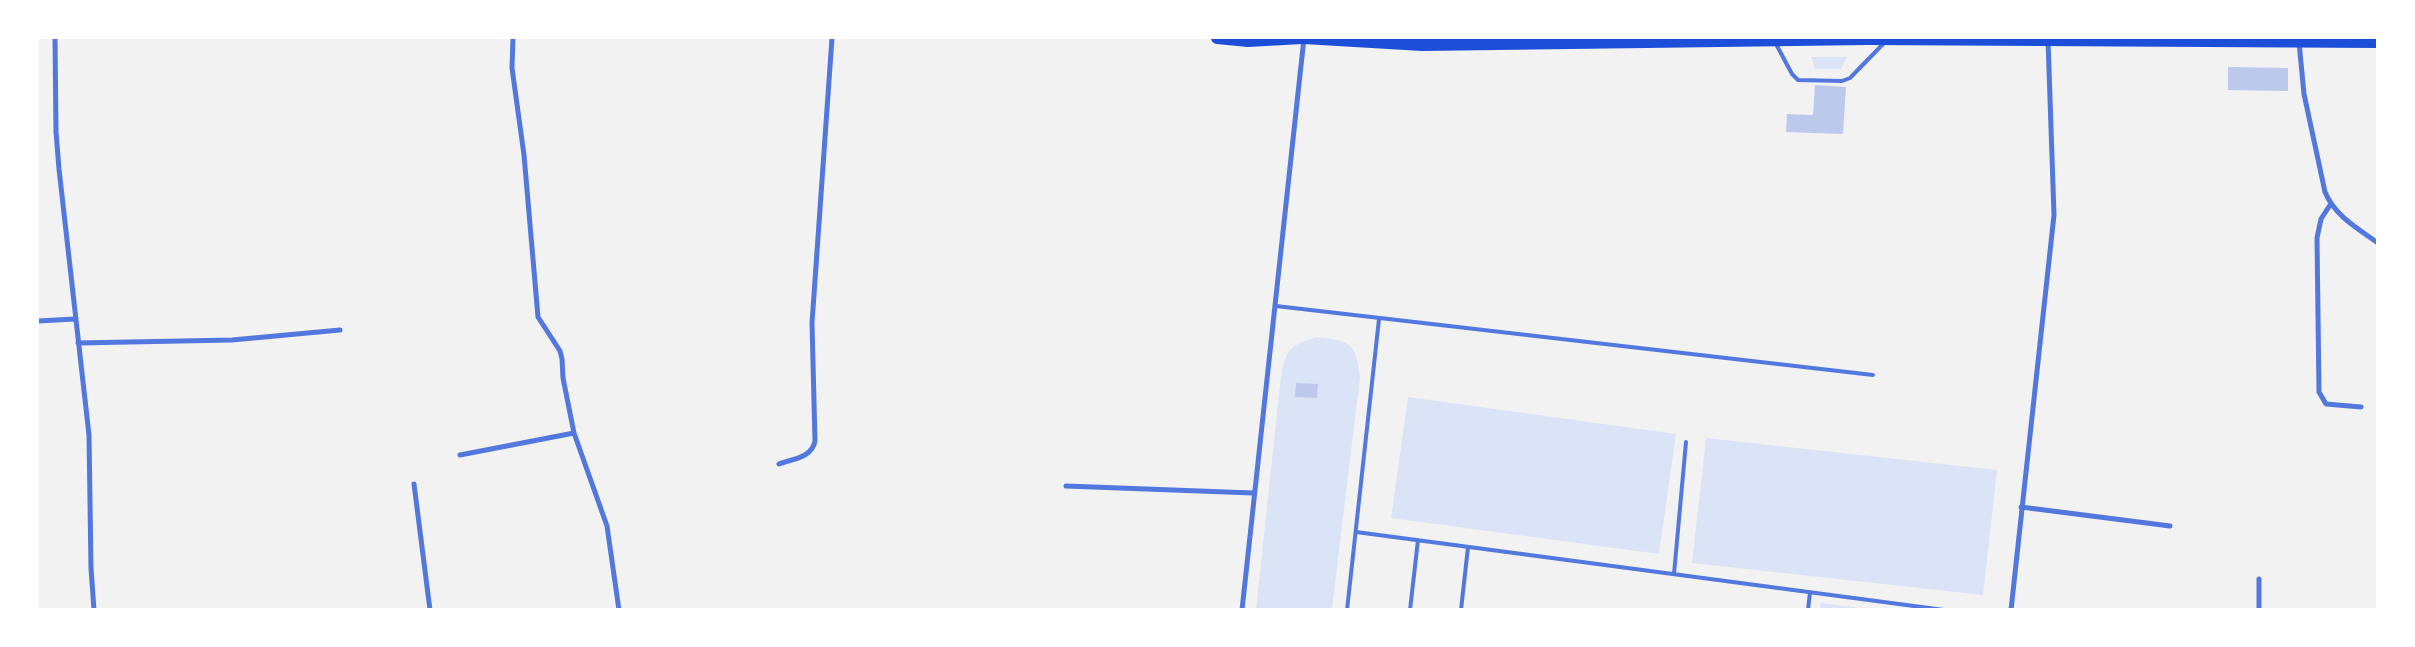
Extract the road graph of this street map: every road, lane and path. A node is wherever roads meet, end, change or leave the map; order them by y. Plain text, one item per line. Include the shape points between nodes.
1 (55, 38) edge
2 (513, 38) edge
3 (832, 38) edge
4 (1217, 38) edge
5 (1304, 38) edge
6 (1869, 38) edge
7 (1774, 39) junction
8 (1888, 39) junction
9 (2113, 39) edge
10 (2198, 39) edge
11 (1382, 40) edge
12 (2048, 40) junction
13 (1422, 41) edge
14 (2298, 42) junction
15 (2378, 42) edge
16 (2330, 205) junction
17 (2378, 244) edge
18 (1276, 306) junction
19 (75, 319) junction
20 (1379, 319) junction
21 (38, 321) edge
22 (340, 330) dead end
23 (78, 342) junction
24 (1873, 375) dead end
25 (2361, 407) dead end
26 (574, 433) junction
27 (1686, 442) dead end
28 (460, 455) dead end
29 (779, 464) dead end
30 (414, 484) dead end
31 (1066, 486) dead end
32 (1253, 493) junction
33 (2021, 507) junction
34 (2170, 526) dead end
35 (1356, 532) junction
36 (1418, 540) junction
37 (1468, 547) junction
38 (1674, 574) junction
39 (2259, 579) dead end
40 (1810, 592) junction
41 (94, 610) edge
42 (430, 610) edge
43 (619, 610) edge
44 (1242, 610) edge
45 (1347, 610) edge
46 (1410, 610) edge
47 (1461, 610) edge
48 (1808, 610) edge
49 (1944, 610) edge
50 (2011, 610) edge
51 (2259, 610) edge

1 - 19 street via 56,132
2 - 26 street via 512,68 524,155 538,317 560,351 562,378
3 - 29 street via 812,323 815,441 808,454
4 - 5 main road
5 - 11 main road
5 - 18 street
6 - 7 main road
6 - 8 main road
7 - 8 lane via 1798,80 1842,81 1850,78
7 - 13 main road
8 - 12 main road
9 - 10 main road
9 - 12 main road
10 - 14 main road
11 - 13 main road
12 - 33 street via 2054,215
14 - 15 main road
14 - 16 street via 2304,94
16 - 17 street
16 - 25 street via 2321,219 2317,238 2319,392 2326,404
18 - 20 lane
18 - 32 street
19 - 21 street
19 - 23 street
20 - 24 lane
20 - 35 lane
22 - 23 street via 232,340
23 - 41 street via 89,435
26 - 28 street
26 - 43 street via 608,526
27 - 38 lane
30 - 42 street
31 - 32 street
32 - 44 street
33 - 34 street
33 - 50 street
35 - 36 lane
35 - 45 lane
36 - 37 lane
36 - 46 lane
37 - 38 lane
37 - 47 lane
38 - 40 lane
39 - 51 street
40 - 48 lane
40 - 49 lane

